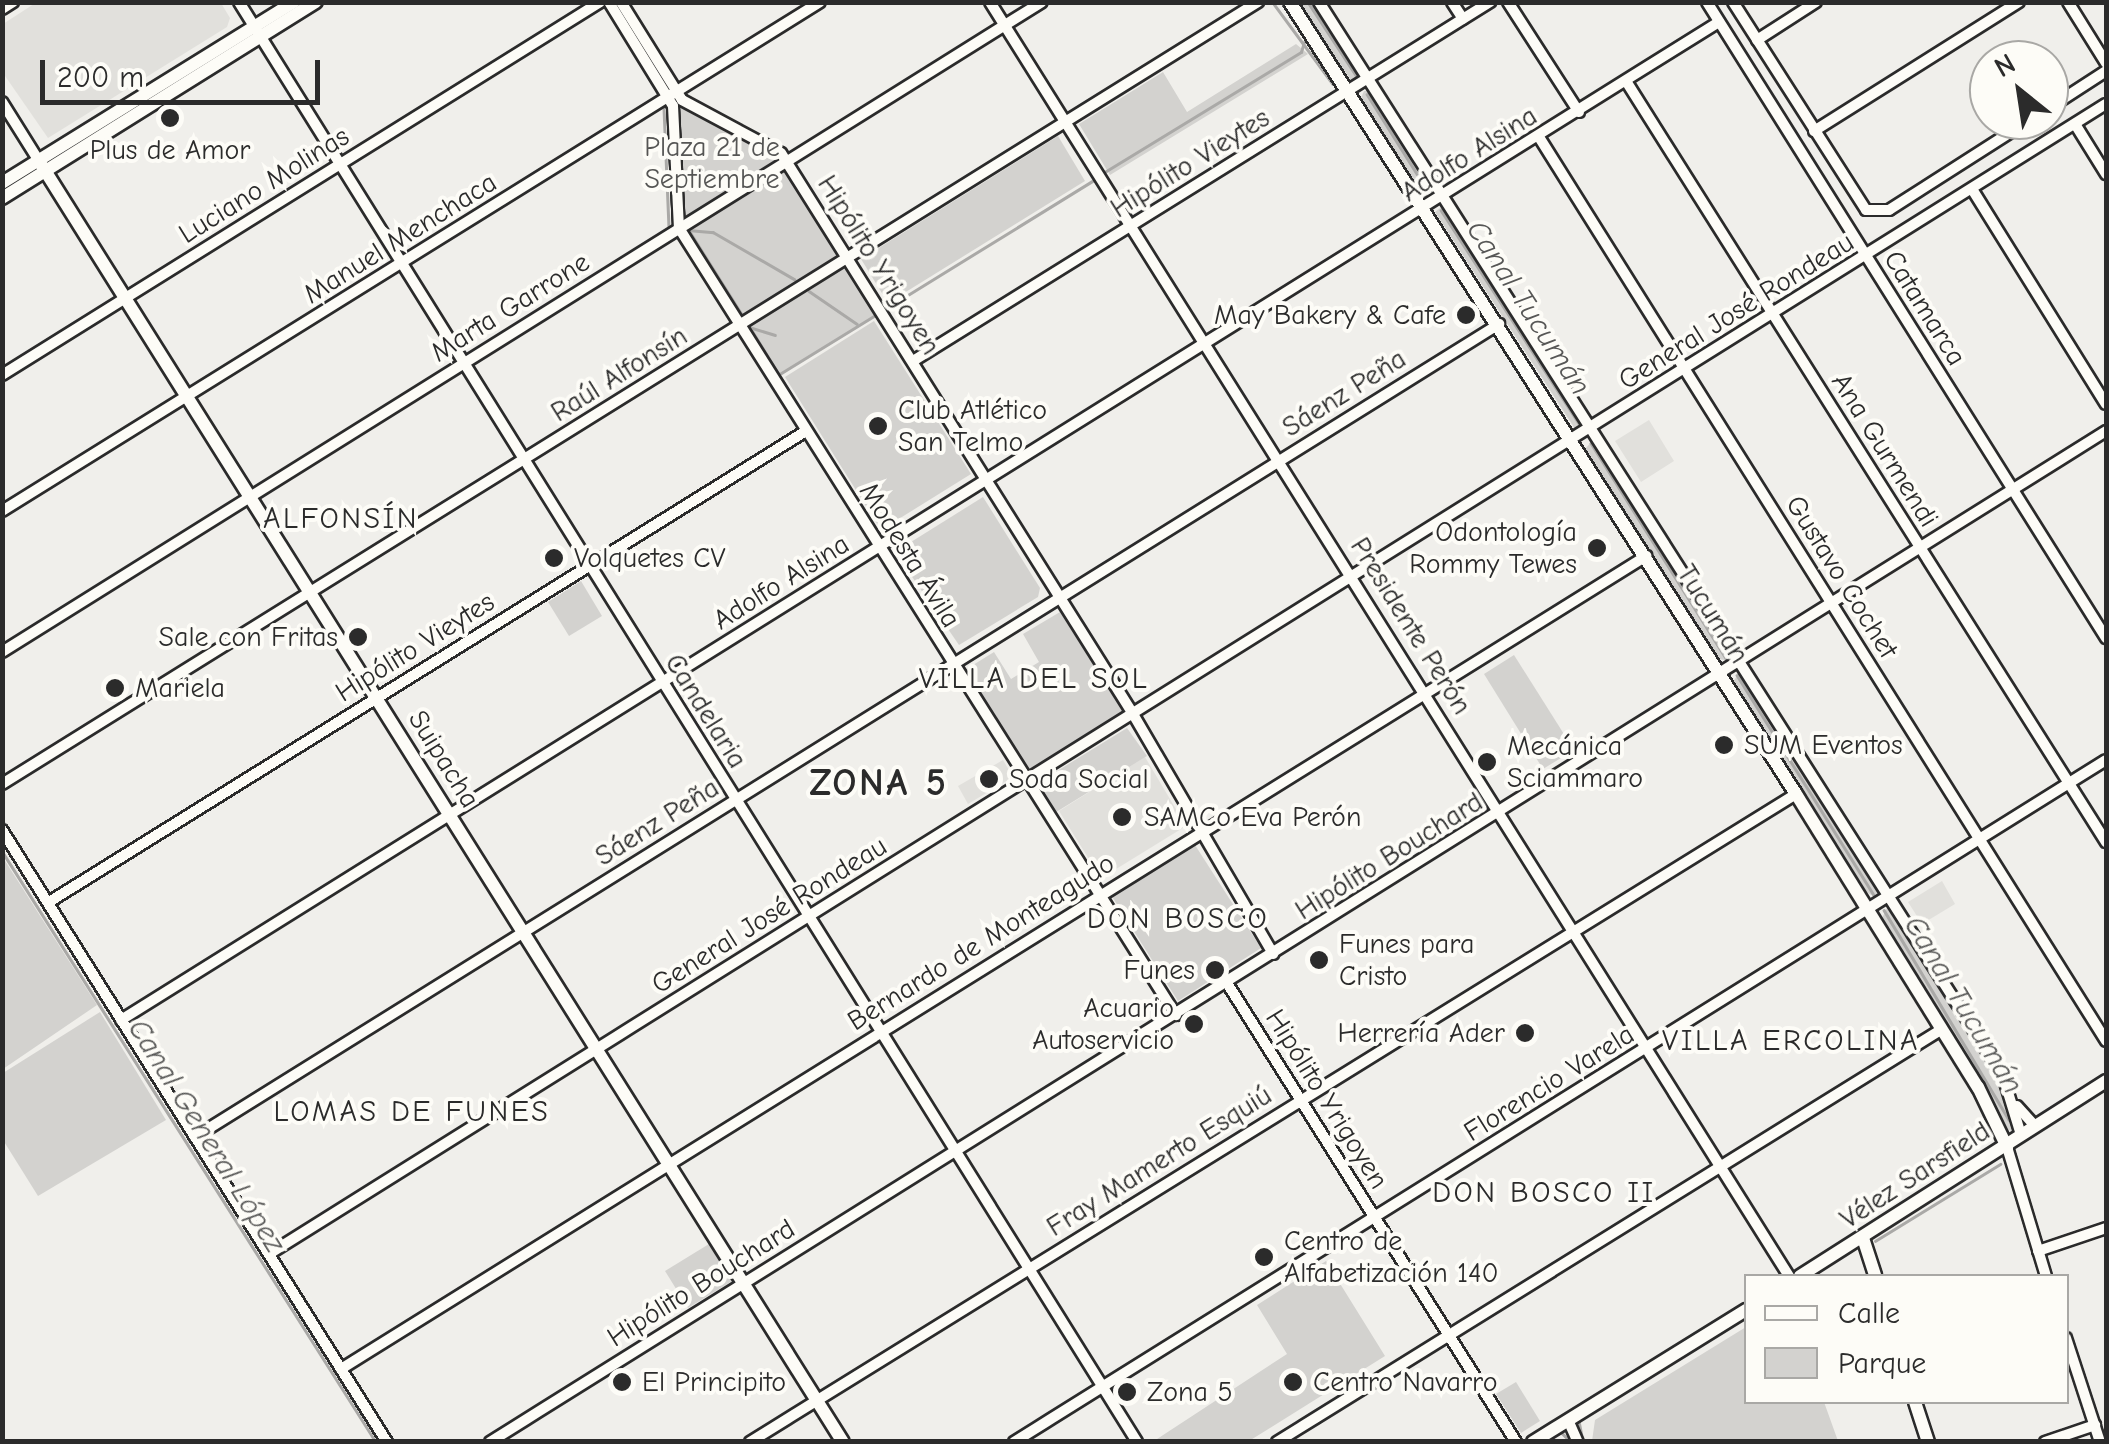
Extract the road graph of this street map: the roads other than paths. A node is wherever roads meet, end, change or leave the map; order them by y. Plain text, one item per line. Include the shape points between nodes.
1 (13, 2) edge
2 (239, 2) edge
3 (294, 2) edge
4 (316, 2) edge
5 (600, 2) edge
6 (609, 2) edge
7 (622, 2) edge
8 (820, 2) edge
9 (990, 2) edge
10 (1042, 2) edge
11 (1258, 2) edge
12 (1290, 2) edge
13 (1318, 2) edge
14 (1452, 2) edge
15 (1490, 2) edge
16 (1508, 2) edge
17 (1707, 2) edge
18 (1733, 2) edge
19 (1816, 2) edge
20 (2020, 2) edge
21 (2068, 2) edge
22 (2, 9) edge
23 (1463, 19) junction
24 (1719, 22) junction
25 (1004, 26) junction
26 (258, 32) junction
27 (1756, 40) junction
28 (2106, 63) edge
29 (2106, 71) edge
30 (1368, 79) junction
31 (1626, 82) junction
32 (1350, 91) junction
33 (673, 95) junction
34 (2069, 95) edge
35 (2, 102) edge
36 (2106, 104) edge
37 (1579, 112) junction
38 (1066, 123) junction
39 (2075, 124) junction
40 (1814, 131) junction
41 (1539, 137) junction
42 (1998, 140) edge
43 (786, 161) junction
44 (340, 165) junction
45 (42, 166) junction
46 (2106, 174) edge
47 (2, 183) edge
48 (1972, 189) junction
49 (1445, 197) junction
50 (2, 198) edge
51 (1426, 209) junction
52 (1130, 227) junction
53 (679, 228) junction
54 (1866, 256) junction
55 (848, 258) junction
56 (401, 264) junction
57 (125, 298) junction
58 (1773, 314) junction
59 (1498, 324) junction
60 (740, 325) junction
61 (1205, 346) junction
62 (913, 362) junction
63 (462, 363) junction
64 (1685, 370) junction
65 (2, 375) edge
66 (187, 397) junction
67 (2106, 404) edge
68 (1592, 429) junction
69 (806, 431) junction
70 (2106, 431) edge
71 (1573, 441) junction
72 (523, 460) junction
73 (1278, 461) junction
74 (988, 480) junction
75 (2013, 490) junction
76 (249, 495) junction
77 (2, 511) edge
78 (879, 548) junction
79 (1921, 548) junction
80 (1646, 556) junction
81 (589, 566) junction
82 (1351, 578) junction
83 (310, 593) junction
84 (1060, 597) junction
85 (1832, 604) junction
86 (2106, 638) edge
87 (2, 652) edge
88 (1740, 662) junction
89 (952, 665) junction
90 (1721, 674) junction
91 (662, 683) junction
92 (1423, 693) junction
93 (376, 698) junction
94 (1133, 714) junction
95 (2106, 760) edge
96 (1025, 782) junction
97 (2070, 783) junction
98 (2, 784) edge
99 (1796, 794) junction
100 (736, 800) junction
101 (1498, 814) junction
102 (450, 815) junction
103 (2, 830) edge
104 (1200, 832) junction
105 (1979, 840) junction
106 (2106, 842) edge
107 (1098, 895) junction
108 (1890, 896) junction
109 (49, 902) junction
110 (1868, 910) junction
111 (809, 916) junction
112 (1572, 931) junction
113 (524, 932) junction
114 (1274, 954) junction
115 (1228, 983) junction
116 (1176, 1014) junction
117 (122, 1020) junction
118 (1942, 1029) junction
119 (880, 1031) junction
120 (2106, 1042) edge
121 (597, 1049) junction
122 (1646, 1050) junction
123 (2106, 1081) edge
124 (1301, 1100) junction
125 (2017, 1106) junction
126 (2035, 1126) junction
127 (2022, 1135) junction
128 (195, 1137) junction
129 (2006, 1147) junction
130 (955, 1150) junction
131 (669, 1164) junction
132 (1720, 1167) junction
133 (1375, 1218) junction
134 (2106, 1228) edge
135 (1863, 1238) junction
136 (2038, 1250) junction
137 (268, 1254) junction
138 (1029, 1268) junction
139 (1787, 1274) edge
140 (1803, 1274) edge
141 (1874, 1274) edge
142 (2045, 1274) edge
143 (744, 1283) junction
144 (1744, 1311) edge
145 (1449, 1335) junction
146 (2069, 1347) edge
147 (341, 1369) junction
148 (1103, 1386) junction
149 (817, 1400) junction
150 (1916, 1404) edge
151 (1568, 1420) junction
152 (2095, 1425) junction
153 (387, 1442) edge
154 (490, 1442) edge
155 (750, 1442) edge
156 (843, 1442) edge
157 (1014, 1442) edge
158 (1137, 1442) edge
159 (1277, 1442) edge
160 (1516, 1442) edge
161 (1533, 1442) edge
162 (1578, 1442) edge
163 (1928, 1442) edge
164 (2045, 1442) edge
165 (2100, 1442) edge

1 - 22 street
2 - 26 street, Candelaria
3 - 26 main road
4 - 26 main road
5 - 44 street, Luciano Molinas
6 - 33 street, Hipólito Yrigoyen
7 - 33 street, Hipólito Yrigoyen
8 - 33 street, Manuel Menchaca
9 - 25 street, Presidente Perón
10 - 25 street, Marta Garrone
11 - 38 street, Raúl Alfonsín
12 - 32 main road, Tucumán
13 - 30 street, Tucumán
14 - 23 street
15 - 23 street, Hipólito Vieytes
16 - 37 street
17 - 24 street, Catamarca
18 - 27 street
19 - 27 street
20 - 40 street
21 - 28 street
23 - 30 street, Hipólito Vieytes
24 - 31 street, Adolfo Alsina
24 - 54 street, Catamarca
25 - 38 street, Presidente Perón
25 - 43 street, Marta Garrone
26 - 44 street, Candelaria
26 - 45 main road
27 - 40 street
29 - 34 street
30 - 32 street, Hipólito Vieytes
30 - 49 street, Tucumán
31 - 37 street, Adolfo Alsina
31 - 58 street, Ana Gurmendi
32 - 51 main road, Tucumán
32 - 52 street, Hipólito Vieytes
33 - 43 street, Hipólito Yrigoyen
33 - 53 street, Modesta Ávila
33 - 56 street, Manuel Menchaca
35 - 45 street, Suipacha
36 - 39 street, General José Rondeau
37 - 41 street, Adolfo Alsina
38 - 52 street, Presidente Perón
38 - 55 street, Raúl Alfonsín
39 - 46 street
39 - 48 street, General José Rondeau
40 - 42 street via 1860,204 1879,214
41 - 49 street, Adolfo Alsina
41 - 64 street, Gustavo Cochet
43 - 53 street, Marta Garrone
43 - 55 street, Hipólito Yrigoyen
44 - 56 street, Candelaria
44 - 57 street, Luciano Molinas
45 - 47 main road
45 - 50 main road
45 - 57 main road, Suipacha
48 - 54 street, General José Rondeau
48 - 67 street
49 - 51 street, Adolfo Alsina
49 - 68 street, Tucumán
51 - 59 main road, Tucumán
51 - 61 street, Adolfo Alsina
52 - 61 street, Presidente Perón
52 - 62 street, Hipólito Vieytes
53 - 60 street, Modesta Ávila
53 - 63 street, Marta Garrone
54 - 58 street, General José Rondeau
54 - 75 street, Catamarca
55 - 60 street, Raúl Alfonsín
55 - 62 street, Hipólito Yrigoyen
56 - 63 street, Candelaria
56 - 66 street, Manuel Menchaca
57 - 65 street, Luciano Molinas
57 - 66 main road, Suipacha
58 - 64 street, General José Rondeau
58 - 79 street, Ana Gurmendi
59 - 71 main road, Tucumán
59 - 73 street, Sáenz Peña
60 - 69 street, Modesta Ávila
60 - 72 street, Raúl Alfonsín
61 - 73 street, Presidente Perón
61 - 74 street, Adolfo Alsina
62 - 74 street, Hipólito Yrigoyen
63 - 72 street, Candelaria
63 - 76 street, Marta Garrone
64 - 68 street, General José Rondeau
64 - 85 street, Gustavo Cochet
66 - 76 main road, Suipacha
66 - 77 street, Manuel Menchaca
68 - 71 street, General José Rondeau
68 - 88 street, Tucumán
69 - 78 street, Modesta Ávila
69 - 81 street, Hipólito Vieytes
70 - 75 street, Hipólito Bouchard
71 - 80 main road, Tucumán
71 - 82 street, General José Rondeau
72 - 81 street, Candelaria
72 - 83 street, Raúl Alfonsín
73 - 82 street, Presidente Perón
73 - 84 street, Sáenz Peña
74 - 78 street, Adolfo Alsina
74 - 84 street, Hipólito Yrigoyen
75 - 79 street, Hipólito Bouchard
75 - 86 street, Catamarca
76 - 83 main road, Suipacha
76 - 87 street, Marta Garrone
78 - 89 street, Modesta Ávila
78 - 91 street, Adolfo Alsina
79 - 85 street, Hipólito Bouchard
79 - 97 street, Ana Gurmendi
80 - 90 main road, Tucumán
80 - 92 street, Bernardo de Monteagudo
81 - 91 street, Candelaria
81 - 93 street, Hipólito Vieytes
82 - 92 street, Presidente Perón
82 - 94 street, General José Rondeau
83 - 93 main road, Suipacha
83 - 98 street, Raúl Alfonsín
84 - 89 street, Sáenz Peña
84 - 94 street, Hipólito Yrigoyen
85 - 88 street, Hipólito Bouchard
85 - 105 street, Gustavo Cochet
88 - 90 street, Hipólito Bouchard
88 - 108 street, Tucumán
89 - 96 street, Modesta Ávila
89 - 100 street, Sáenz Peña
90 - 99 main road, Tucumán
90 - 101 street, Hipólito Bouchard
91 - 100 street, Candelaria
91 - 102 street, Adolfo Alsina
92 - 101 street, Presidente Perón
92 - 104 street, Bernardo de Monteagudo
93 - 102 main road, Suipacha
93 - 109 street, Hipólito Vieytes
94 - 96 street, General José Rondeau
94 - 104 street, Hipólito Yrigoyen
95 - 97 street, Florencio Varela
96 - 107 street, Modesta Ávila
96 - 111 street, General José Rondeau
97 - 105 street, Florencio Varela
97 - 106 street, Ana Gurmendi
99 - 110 main road, Tucumán
99 - 112 street, Fray Mamerto Esquiú
100 - 111 street, Candelaria
100 - 113 street, Sáenz Peña
101 - 112 street, Presidente Perón
101 - 114 street, Hipólito Bouchard
102 - 113 main road, Suipacha
102 - 117 street, Adolfo Alsina
103 - 109 street
104 - 107 street, Bernardo de Monteagudo
104 - 114 street, Hipólito Yrigoyen
105 - 108 street, Florencio Varela
105 - 120 street, Gustavo Cochet
107 - 116 street, Modesta Ávila
107 - 119 street, Bernardo de Monteagudo
108 - 110 street, Florencio Varela
108 - 125 street, Tucumán
109 - 117 street
110 - 118 main road, Tucumán
110 - 122 street, Florencio Varela
111 - 119 street, Candelaria
111 - 121 street, General José Rondeau
112 - 122 street, Presidente Perón
112 - 124 street, Fray Mamerto Esquiú
113 - 121 main road, Suipacha
113 - 128 street, Sáenz Peña
114 - 115 street, Hipólito Bouchard
115 - 116 street, Hipólito Bouchard
115 - 124 street, Hipólito Yrigoyen
116 - 130 street, Hipólito Bouchard
117 - 128 street
118 - 129 main road, Tucumán
118 - 132 street
119 - 130 street, Candelaria
119 - 131 street, Bernardo de Monteagudo
121 - 131 main road, Suipacha
121 - 137 street, General José Rondeau
122 - 132 street, Presidente Perón
122 - 133 street, Florencio Varela
123 - 126 main road, Vélez Sarsfield
124 - 133 street, Hipólito Yrigoyen
124 - 138 street, Fray Mamerto Esquiú
125 - 126 street, Tucumán
125 - 127 street, Tucumán
126 - 127 main road, Vélez Sarsfield
127 - 129 main road, Vélez Sarsfield
128 - 137 street
129 - 135 main road, Vélez Sarsfield
129 - 136 street, Tucumán
130 - 138 street, Candelaria
130 - 143 street, Hipólito Bouchard
131 - 143 main road, Suipacha
131 - 147 street, Bernardo de Monteagudo
132 - 139 street, Presidente Perón
132 - 145 street
133 - 145 street, Hipólito Yrigoyen
133 - 148 street, Florencio Varela
134 - 136 street
135 - 140 main road, Vélez Sarsfield
135 - 141 main road
136 - 142 street, Tucumán
137 - 147 street
138 - 148 street, Candelaria
138 - 149 street, Fray Mamerto Esquiú
143 - 149 main road, Suipacha
143 - 154 street, Hipólito Bouchard
144 - 151 main road
145 - 159 street
145 - 160 street, Hipólito Yrigoyen
146 - 152 street
147 - 153 street
148 - 157 street, Florencio Varela
148 - 158 street, Candelaria
149 - 155 street, Fray Mamerto Esquiú
149 - 156 main road, Suipacha
150 - 163 main road
151 - 161 main road
151 - 162 street
152 - 164 street
152 - 165 street

